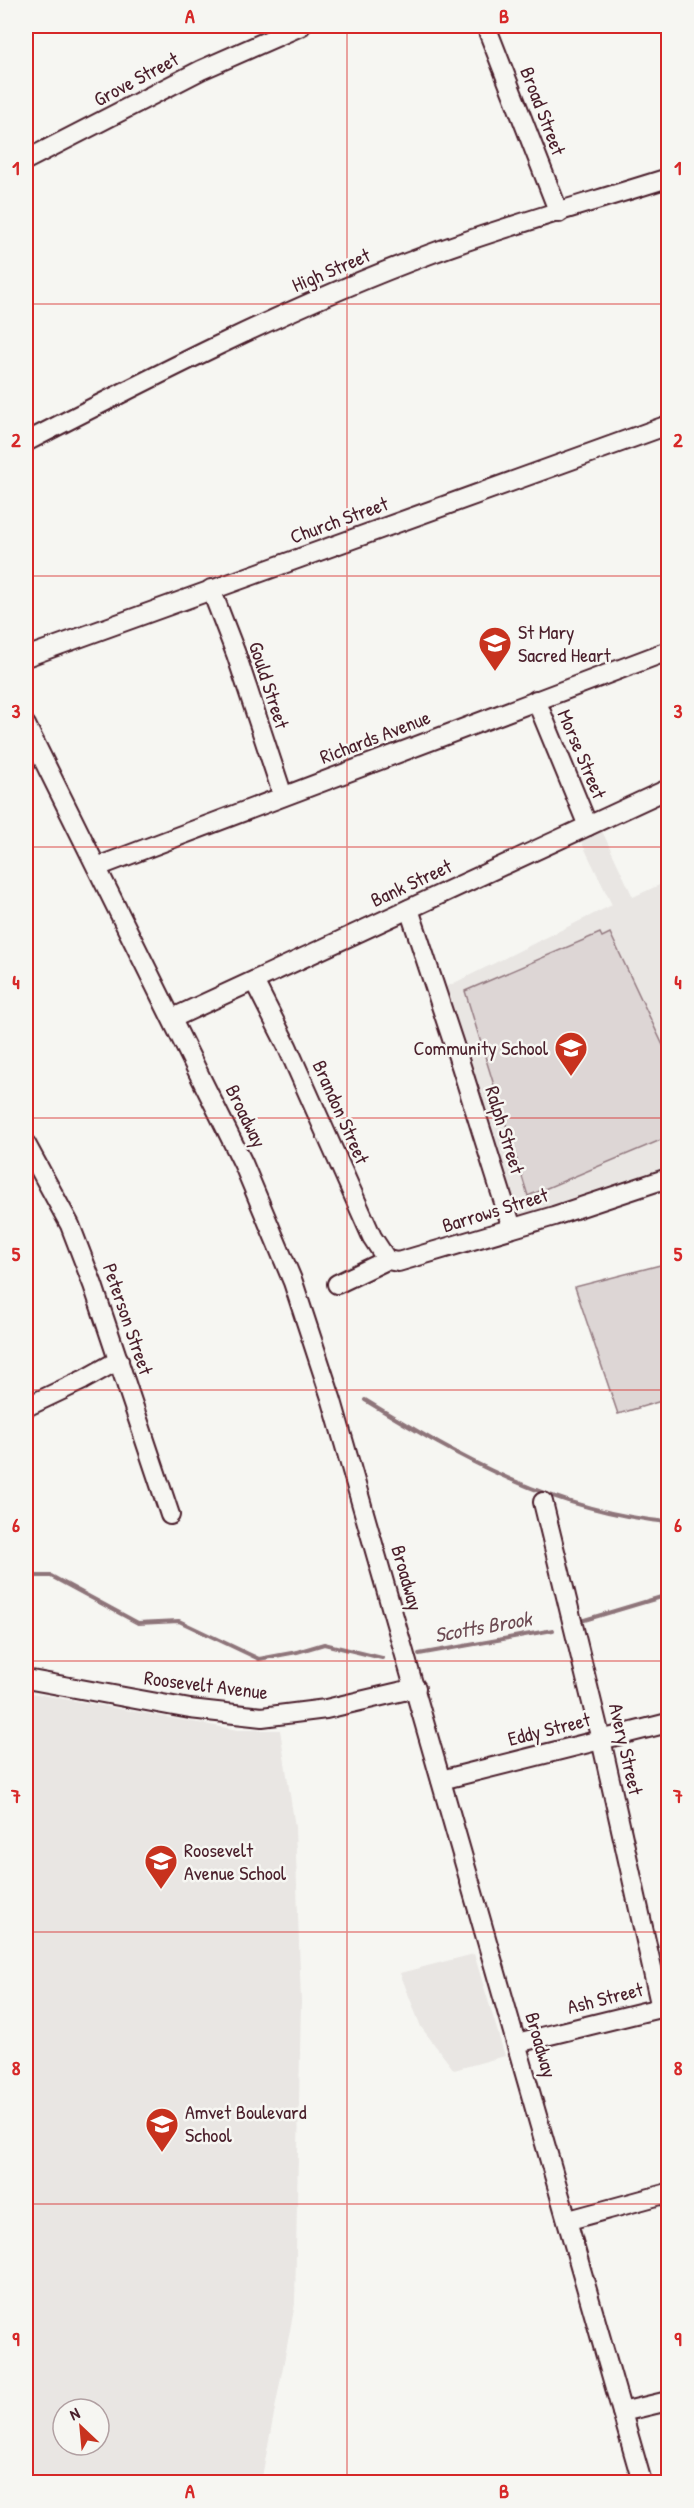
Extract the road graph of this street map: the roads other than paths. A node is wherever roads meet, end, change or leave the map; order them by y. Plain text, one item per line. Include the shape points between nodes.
1 (301, 26) edge
2 (486, 26) edge
3 (26, 160) edge
4 (669, 178) edge
5 (559, 213) junction
6 (669, 425) edge
7 (26, 442) edge
8 (212, 589) junction
9 (669, 651) edge
10 (26, 657) edge
11 (536, 700) junction
12 (26, 725) edge
13 (669, 789) edge
14 (283, 796) junction
15 (588, 826) junction
16 (97, 867) junction
17 (409, 909) junction
18 (254, 981) junction
19 (173, 1018) junction
20 (26, 1144) edge
21 (669, 1178) edge
22 (512, 1228) junction
23 (387, 1260) junction
24 (337, 1284) dead end
25 (119, 1360) junction
26 (26, 1407) edge
27 (543, 1502) dead end
28 (170, 1515) dead end
29 (26, 1679) edge
30 (416, 1688) junction
31 (669, 1723) edge
32 (601, 1740) junction
33 (441, 1780) junction
34 (665, 2007) edge
35 (517, 2043) junction
36 (669, 2193) edge
37 (569, 2220) junction
38 (669, 2401) edge
39 (622, 2412) junction
40 (642, 2482) edge

1 - 3 street, Grove Street via 201,70
2 - 5 street, Broad Street
4 - 5 street, High Street
5 - 7 street, High Street via 431,253 255,327
6 - 8 street, Church Street
8 - 10 street, Church Street
8 - 14 street, Gould Street
9 - 11 street, Richards Avenue
11 - 14 street, Richards Avenue
11 - 15 street, Morse Street
12 - 16 street, Broadway
13 - 15 street, Bank Street
14 - 16 street, Richards Avenue
15 - 17 street, Bank Street
16 - 19 street, Broadway
17 - 18 street, Bank Street
17 - 22 street, Ralph Street
18 - 19 street, Bank Street
18 - 23 street, Brandon Street via 372,1237
19 - 30 street, Broadway via 243,1163 293,1282 336,1412
20 - 25 street, Peterson Street via 70,1225
21 - 22 street, Barrows Street
22 - 23 street, Barrows Street via 398,1262
23 - 24 street, Barrows Street
25 - 26 street
25 - 28 street, Peterson Street
27 - 32 street, Avery Street
29 - 30 street, Roosevelt Avenue via 190,1709 262,1717 326,1709
30 - 33 street, Broadway
31 - 32 street, Eddy Street
32 - 33 street, Eddy Street
32 - 34 street, Avery Street
33 - 35 street, Broadway
34 - 35 street, Ash Street
35 - 37 street, Broadway
36 - 37 street
37 - 39 street, Broadway
38 - 39 street
39 - 40 street, Broadway

